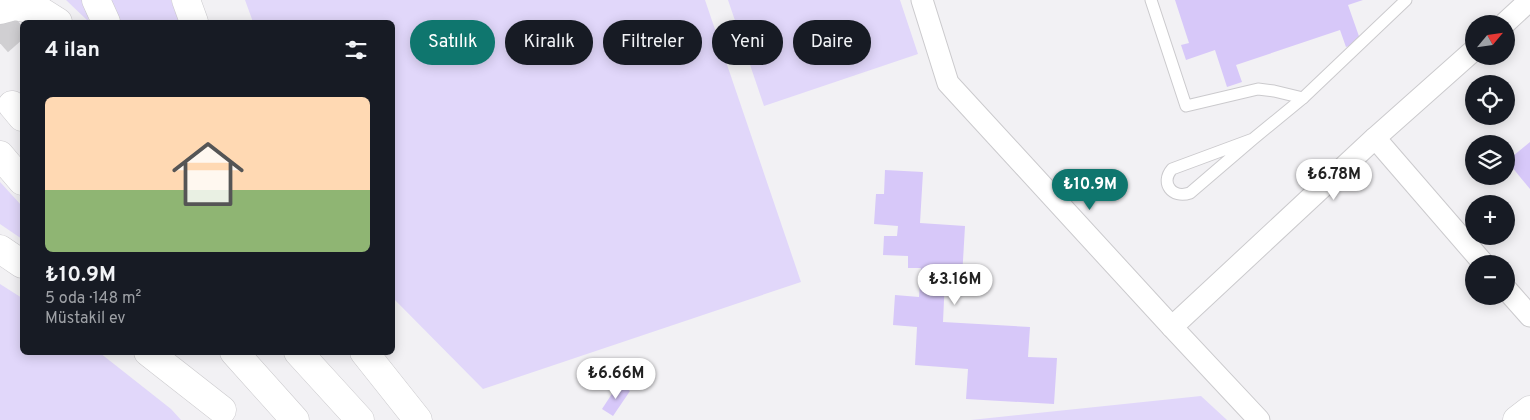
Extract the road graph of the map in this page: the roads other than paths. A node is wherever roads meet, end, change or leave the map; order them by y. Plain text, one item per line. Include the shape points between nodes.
1 (96, 0) edge
2 (186, 0) edge
3 (922, 0) edge
4 (1152, 0) edge
5 (1406, 0) edge
6 (1530, 0) edge
7 (0, 10) edge
8 (40, 11) edge
9 (1514, 15) edge
10 (105, 20) edge
11 (193, 20) edge
12 (1465, 58) edge
13 (1303, 98) junction
14 (1375, 138) junction
15 (1253, 139) junction
16 (0, 155) edge
17 (20, 179) edge
18 (0, 249) edge
19 (1476, 255) edge
20 (20, 263) edge
21 (1515, 299) edge
22 (1530, 316) edge
23 (1172, 327) junction
24 (152, 355) edge
25 (174, 355) edge
26 (237, 355) edge
27 (301, 355) edge
28 (366, 355) edge
29 (1530, 410) edge
30 (226, 417) edge
31 (295, 420) edge
32 (360, 420) edge
33 (418, 420) edge
34 (1259, 420) edge
35 (1517, 420) edge

1 - 10 main road
2 - 11 main road
3 - 23 street via 948,83
4 - 13 lane via 1186,106 1258,89
5 - 13 lane
6 - 9 street
7 - 8 main road via 16,6
12 - 14 street
13 - 15 lane
14 - 19 street
14 - 23 street
15 - 15 lane via 1190,193 1177,194 1168,186 1168,174 1172,169
16 - 17 main road
18 - 20 main road
21 - 22 street
23 - 34 street
24 - 30 main road
25 - 30 main road
26 - 31 main road
27 - 32 main road
28 - 33 main road
29 - 35 main road

